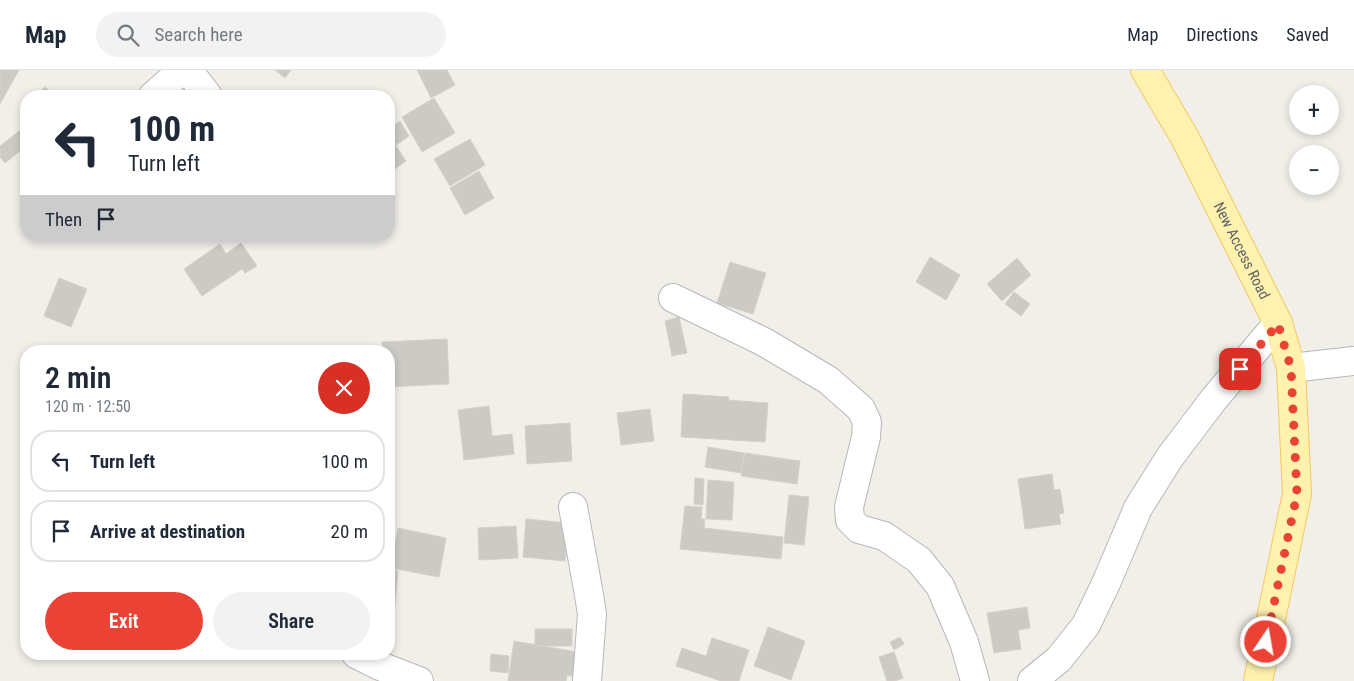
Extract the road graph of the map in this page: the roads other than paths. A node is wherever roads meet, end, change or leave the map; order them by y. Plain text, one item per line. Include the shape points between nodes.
1 (182, 70) edge
2 (188, 70) edge
3 (1145, 70) edge
4 (160, 90) edge
5 (203, 90) edge
6 (673, 298) dead end
7 (1278, 324) junction
8 (1354, 361) edge
9 (1291, 368) junction
10 (573, 507) dead end
11 (368, 660) edge
12 (419, 681) edge
13 (587, 681) edge
14 (975, 681) edge
15 (1032, 681) edge
16 (1258, 681) edge

1 - 4 street
2 - 5 street
3 - 7 main road, New Access Road via 1185,138
6 - 14 street via 764,342 828,380 861,409 867,422 866,437 849,507 850,520 859,528 884,536 919,560 940,586 964,642
7 - 9 main road, New Access Road
7 - 15 street via 1170,457 1138,508 1086,625 1060,660
8 - 9 street
9 - 16 main road, New Access Road via 1297,494
10 - 13 street via 592,614
11 - 12 street

